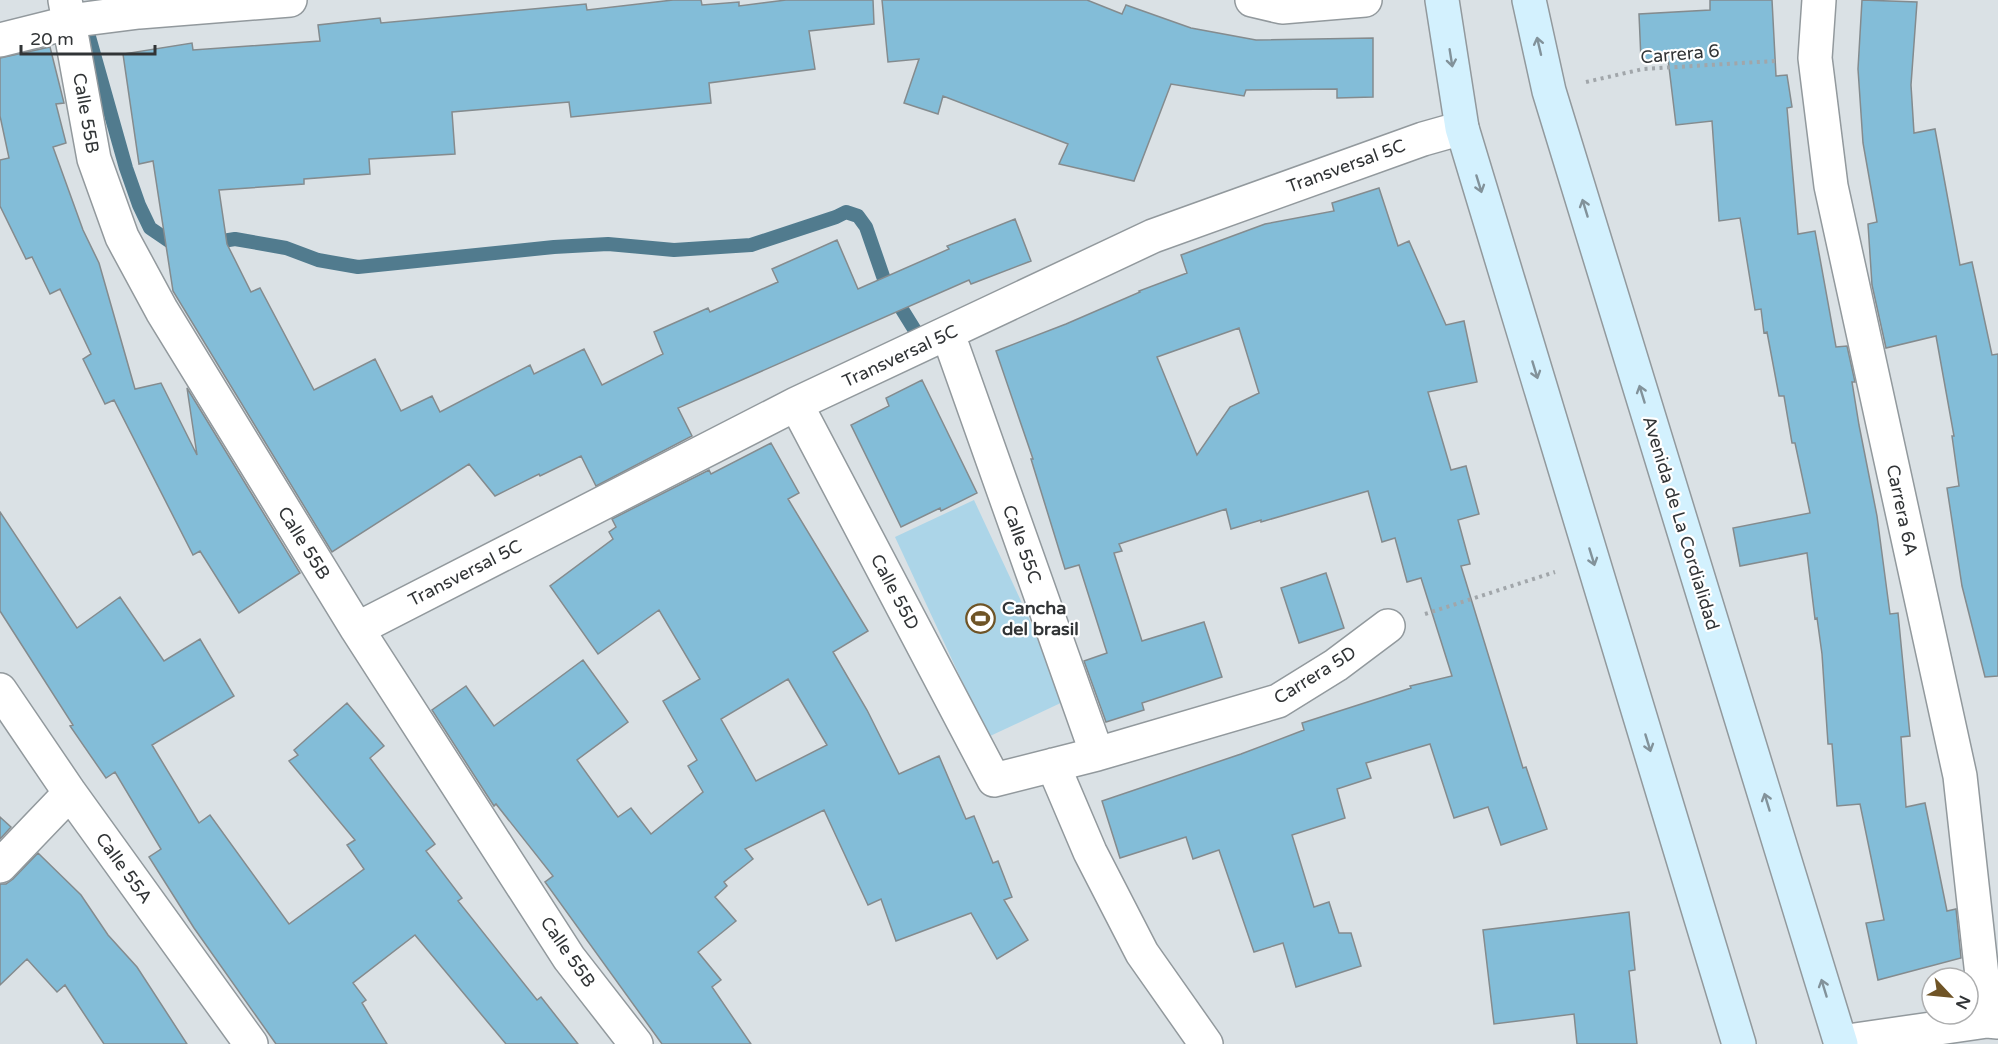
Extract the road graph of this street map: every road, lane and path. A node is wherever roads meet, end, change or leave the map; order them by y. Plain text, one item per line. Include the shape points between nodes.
1 (290, 0) edge
2 (1252, 0) edge
3 (1365, 0) edge
4 (1442, 0) edge
5 (1528, 0) edge
6 (1818, 0) edge
7 (138, 6) edge
8 (68, 11) edge
9 (0, 40) edge
10 (1815, 58) junction
11 (1549, 91) junction
12 (1462, 128) junction
13 (948, 334) junction
14 (796, 404) junction
15 (1592, 557) junction
16 (1388, 626) joint
17 (357, 629) junction
18 (0, 690) edge
19 (1097, 754) junction
20 (1053, 765) junction
21 (994, 780) joint
22 (70, 793) junction
23 (0, 867) edge
24 (1992, 1021) edge
25 (1841, 1043) edge
26 (251, 1044) edge
27 (636, 1044) edge
28 (1206, 1044) edge
29 (1739, 1044) edge

1 - 7 street
2 - 3 street via 1282,7
4 -> 12 main road
11 -> 5 main road, Avenida de La Cordialidad
6 - 10 street, Carrera 6A
7 - 8 street
8 - 9 street
8 - 17 street, Calle 55B via 94,159 122,237 162,311
10 - 11 path, Carrera 6 via 1643,69
10 - 24 street, Carrera 6A via 1831,186 1960,776
25 -> 11 main road, Avenida de La Cordialidad
12 - 13 street, Transversal 5C via 1153,236
12 -> 15 main road
13 - 14 street, Transversal 5C
13 - 19 street, Calle 55C
14 - 17 street, Transversal 5C
14 - 21 street, Calle 55D
15 - 16 path via 1563,570
15 -> 29 main road
16 - 19 street, Carrera 5D via 1278,701
17 - 27 street, Calle 55B via 569,958
18 - 22 street, Calle 55A
19 - 20 street, Carrera 5D
20 - 21 street, Carrera 5D
20 - 28 street via 1090,852 1143,953
22 - 23 street
22 - 26 street, Calle 55A
24 - 25 street

